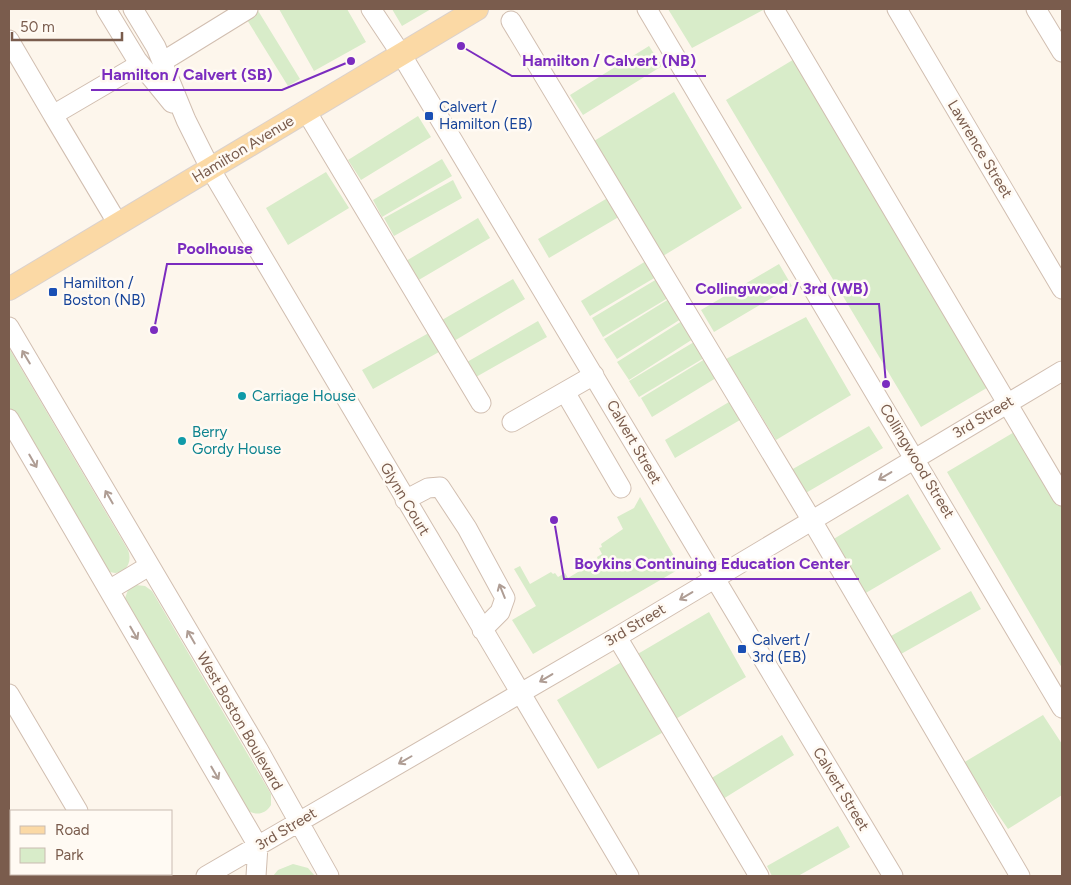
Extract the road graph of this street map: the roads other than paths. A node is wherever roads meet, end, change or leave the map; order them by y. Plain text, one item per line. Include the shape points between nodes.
1 (106, 9) edge
2 (133, 9) edge
3 (248, 9) edge
4 (371, 9) edge
5 (477, 9) edge
6 (647, 9) edge
7 (774, 9) edge
8 (897, 9) edge
9 (1036, 9) edge
10 (511, 21) dead end
11 (9, 40) edge
12 (1062, 52) edge
13 (401, 54) junction
14 (162, 62) junction
15 (140, 64) junction
16 (306, 111) junction
17 (53, 115) junction
18 (186, 120) junction
19 (211, 170) junction
20 (118, 224) junction
21 (1062, 288) edge
22 (9, 289) edge
23 (9, 327) edge
24 (1062, 371) edge
25 (594, 375) junction
26 (565, 392) junction
27 (481, 403) dead end
28 (1007, 403) junction
29 (9, 419) edge
30 (512, 422) dead end
31 (915, 458) junction
32 (621, 488) dead end
33 (1062, 496) edge
34 (405, 500) junction
35 (811, 519) junction
36 (149, 566) junction
37 (714, 579) junction
38 (109, 590) junction
39 (482, 630) junction
40 (616, 637) junction
41 (9, 694) edge
42 (519, 694) junction
43 (1062, 708) edge
44 (77, 810) edge
45 (298, 822) junction
46 (258, 846) junction
47 (206, 876) edge
48 (256, 876) edge
49 (329, 876) edge
50 (629, 876) edge
51 (759, 876) edge
52 (893, 876) edge
53 (1020, 876) edge

1 - 15 street, Glynn Court
2 - 14 street, Glynn Court
3 - 14 street
4 - 13 street, Calvert Street
5 - 13 main road, Hamilton Avenue
6 - 31 street, Collingwood Street
7 - 28 street
8 - 21 street, Lawrence Street
9 - 12 street
10 - 35 street
11 - 17 street
13 - 16 main road, Hamilton Avenue
13 - 25 street, Calvert Street
14 - 18 street, Glynn Court
15 - 17 street
15 - 18 street, Glynn Court
16 - 19 main road, Hamilton Avenue
16 - 27 street
17 - 20 street
18 - 19 street, Glynn Court
19 - 20 main road, Hamilton Avenue
19 - 34 street, Glynn Court
20 - 22 main road, Hamilton Avenue
36 -> 23 street, West Boston Boulevard
24 - 28 street, 3rd Street
25 - 26 street
25 - 37 street, Calvert Street
26 - 30 street
26 - 32 street
28 - 31 street, 3rd Street
28 - 33 street
29 -> 38 street
31 -> 35 street, 3rd Street
31 - 43 street, Collingwood Street
34 - 39 street, Glynn Court
39 -> 34 street via 500,612 505,598 467,528 440,487 428,488
35 - 37 street, 3rd Street
35 - 53 street
36 - 38 street
45 -> 36 street, West Boston Boulevard
37 -> 40 street, 3rd Street
37 - 52 street, Calvert Street
38 -> 46 street
39 - 42 street, Glynn Court
40 -> 42 street, 3rd Street
40 - 51 street
41 - 44 street
42 -> 45 street, 3rd Street
42 - 50 street, Glynn Court via 533,712
45 - 46 street, 3rd Street
45 - 49 street, West Boston Boulevard
46 - 47 street, 3rd Street
46 - 48 street

